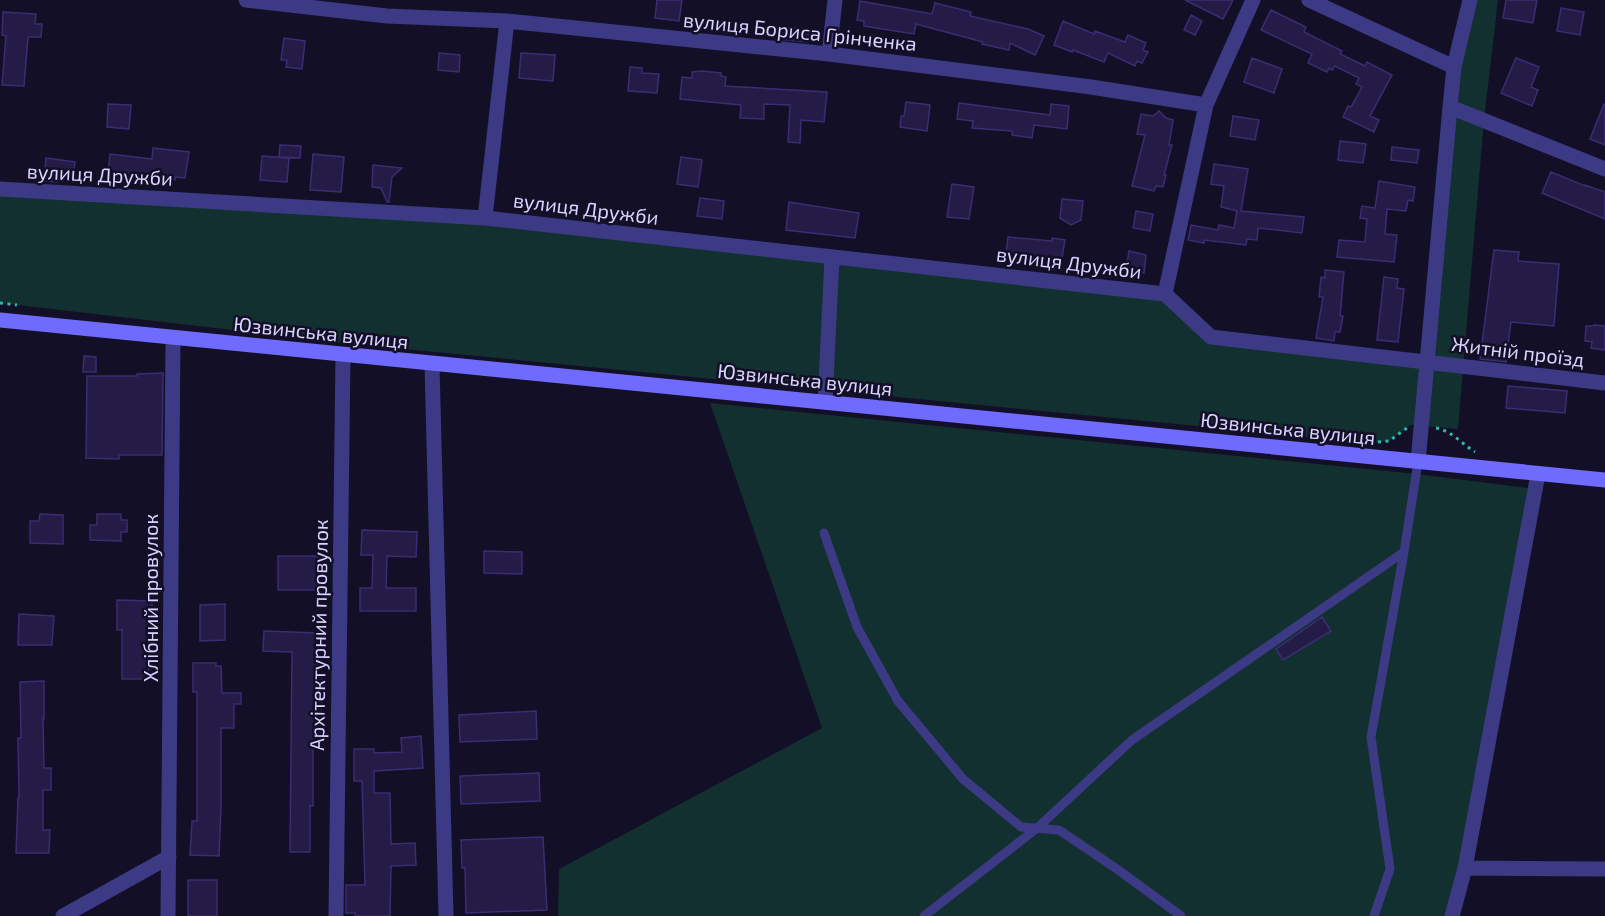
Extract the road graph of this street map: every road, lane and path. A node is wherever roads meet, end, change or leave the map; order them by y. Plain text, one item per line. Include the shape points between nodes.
1 (246, 0) edge
2 (835, 0) edge
3 (1253, 0) edge
4 (1309, 0) edge
5 (1470, 0) edge
6 (507, 21) junction
7 (829, 54) junction
8 (1454, 67) junction
9 (1206, 105) junction
10 (1449, 106) junction
11 (1605, 169) edge
12 (0, 189) edge
13 (485, 218) junction
14 (832, 258) junction
15 (1166, 294) junction
16 (0, 320) edge
17 (173, 338) junction
18 (343, 355) junction
19 (1427, 362) junction
20 (432, 364) junction
21 (1605, 383) edge
22 (825, 402) junction
23 (1418, 462) junction
24 (1538, 474) junction
25 (1605, 480) edge
26 (824, 532) dead end
27 (1404, 552) junction
28 (1036, 829) junction
29 (169, 857) junction
30 (1465, 868) junction
31 (1605, 869) edge
32 (63, 916) edge
33 (168, 916) edge
34 (336, 916) edge
35 (446, 916) edge
36 (924, 916) edge
37 (1181, 916) edge
38 (1374, 916) edge
39 (1452, 916) edge

1 - 6 street, вулиця Бориса Грінченка via 387,16
2 - 7 street
3 - 9 street
4 - 8 street
5 - 8 street
6 - 7 street, вулиця Бориса Грінченка
6 - 13 street
7 - 9 street, вулиця Бориса Грінченка
8 - 10 street
9 - 15 street
10 - 11 street
10 - 19 street
12 - 13 street, вулиця Дружби
13 - 14 street, вулиця Дружби
14 - 15 street, вулиця Дружби
14 - 22 street
15 - 19 street, Житній проїзд via 1211,337
16 - 17 main road, Юзвинська вулиця
17 - 18 main road, Юзвинська вулиця
17 - 29 street, Хлібний провулок
18 - 20 main road, Юзвинська вулиця
18 - 34 street, Архітектурний провулок
19 - 21 street, Житній проїзд
19 - 23 street
20 - 22 main road, Юзвинська вулиця
20 - 35 street
22 - 23 main road, Юзвинська вулиця
23 - 24 main road, Юзвинська вулиця
23 - 27 lane
24 - 25 main road, Юзвинська вулиця
24 - 30 street
26 - 28 lane via 856,627 898,701 963,779 1021,827
27 - 28 lane via 1132,740
27 - 38 lane via 1371,737 1390,869
28 - 36 lane
28 - 37 lane via 1059,830
29 - 32 street
29 - 33 street, Хлібний провулок
30 - 31 street
30 - 39 street

